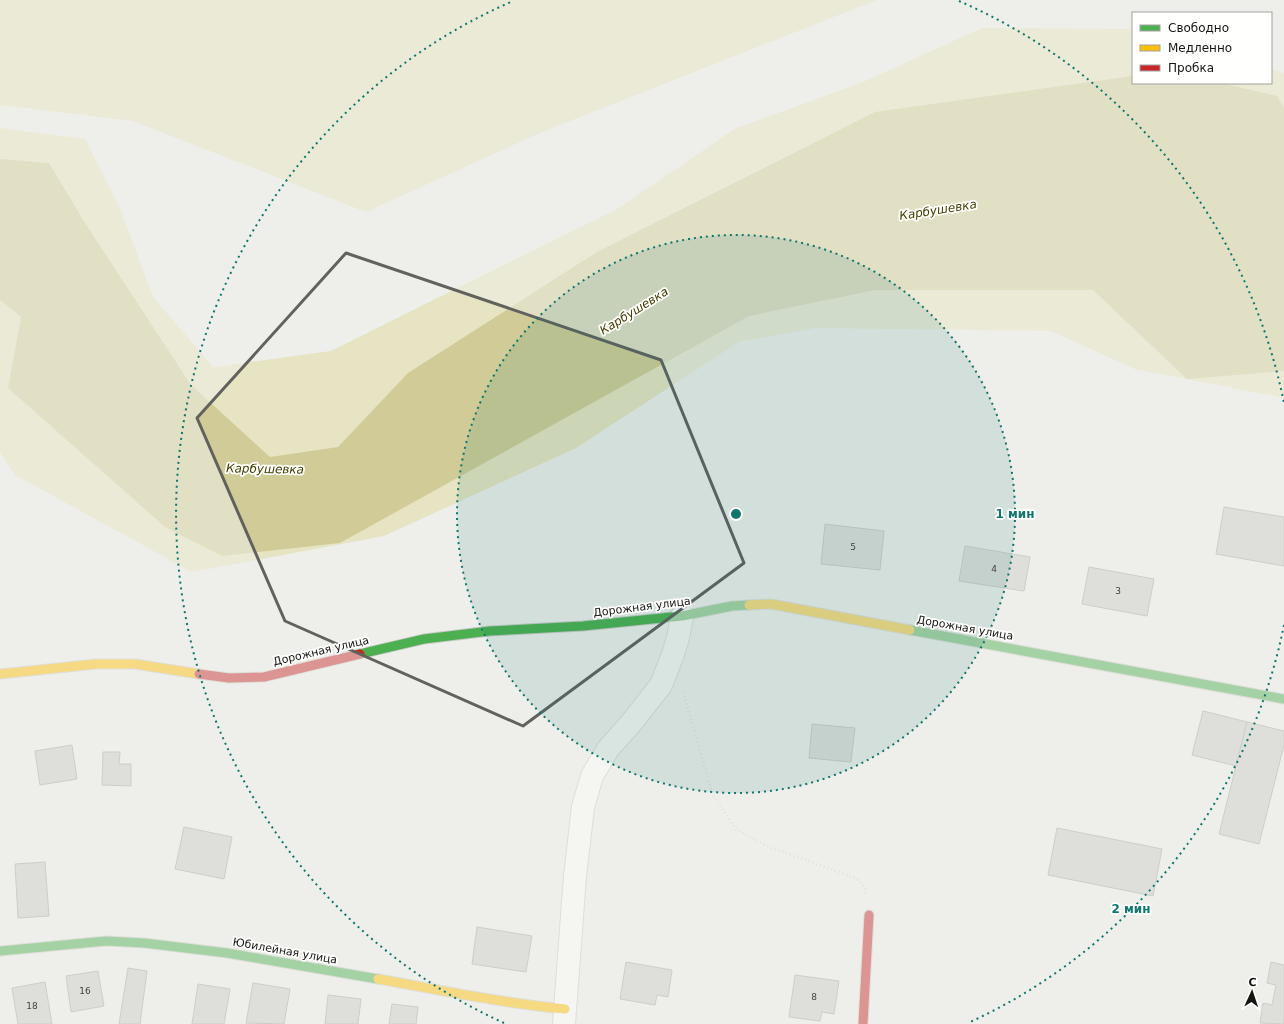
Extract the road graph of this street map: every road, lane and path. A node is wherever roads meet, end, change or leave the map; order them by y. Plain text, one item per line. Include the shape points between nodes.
1 (682, 616) junction
2 (672, 657) junction
3 (0, 674) edge
4 (1284, 699) edge
5 (869, 914) joint
6 (0, 950) edge
7 (565, 1016) edge
8 (864, 1024) edge

1 - 2 street
1 - 3 street, Дорожная улица via 583,626 490,631 424,639 264,677 229,678 135,664 96,664
1 - 4 street, Дорожная улица via 732,606 771,604
2 - 5 path via 713,795 736,828 769,847 856,878 865,888
2 - 7 street via 661,685 608,749 592,776 583,806
5 - 8 street
6 - 7 street, Юбилейная улица via 106,941 144,943 227,953 533,1006

